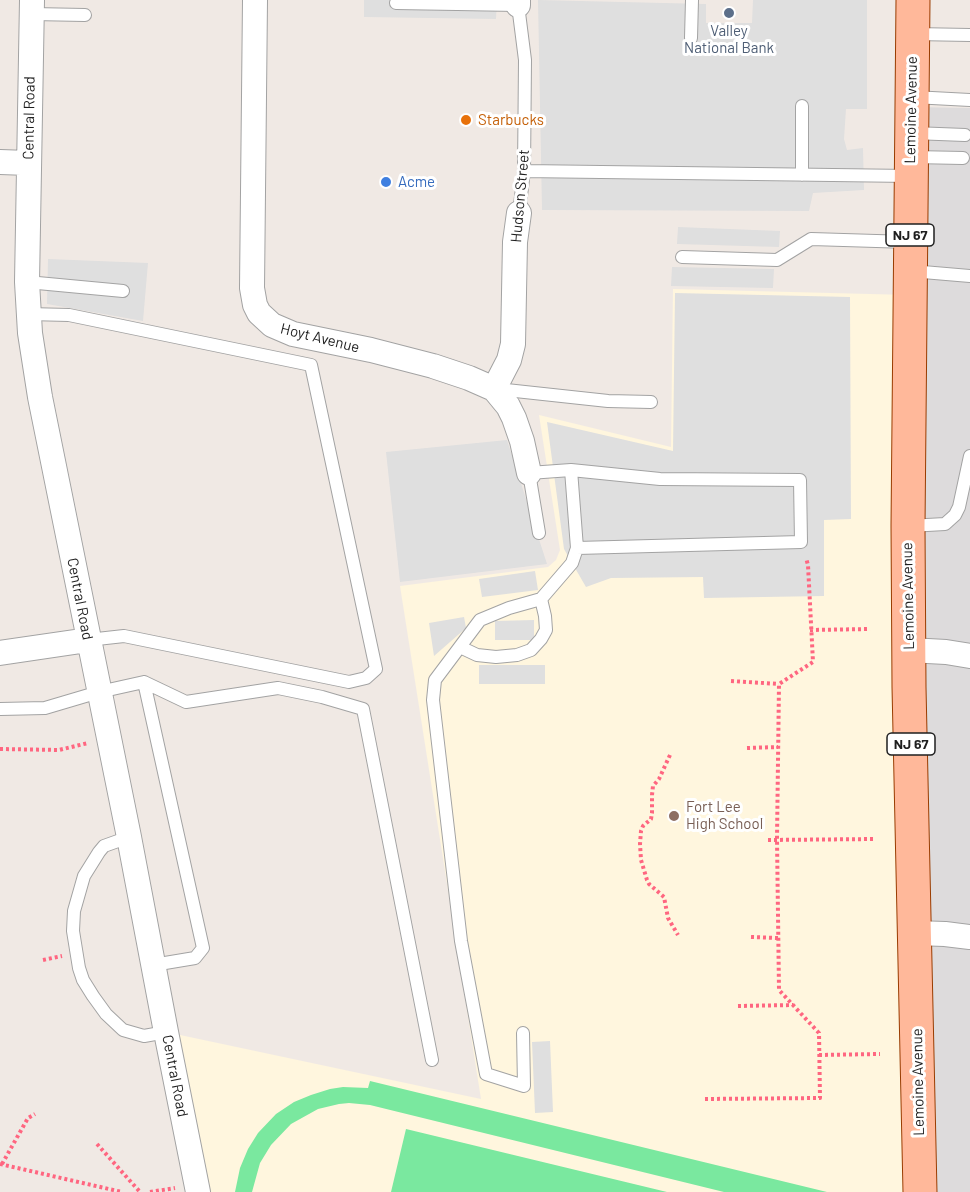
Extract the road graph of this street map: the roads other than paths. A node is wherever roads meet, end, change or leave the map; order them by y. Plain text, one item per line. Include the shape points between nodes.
1 (255, 0) edge
2 (692, 0) edge
3 (913, 0) edge
4 (518, 2) edge
5 (396, 3) dead end
6 (32, 7) edge
7 (85, 15) dead end
8 (913, 34) junction
9 (970, 35) edge
10 (691, 38) dead end
11 (912, 97) junction
12 (970, 100) edge
13 (802, 106) dead end
14 (965, 135) dead end
15 (911, 155) junction
16 (963, 158) dead end
17 (0, 162) edge
18 (28, 164) junction
19 (524, 171) junction
20 (802, 175) junction
21 (519, 213) joint
22 (910, 256) junction
23 (682, 257) dead end
24 (970, 276) edge
25 (27, 282) junction
26 (123, 291) dead end
27 (28, 314) junction
28 (494, 389) junction
29 (651, 402) dead end
30 (970, 456) edge
31 (571, 470) junction
32 (529, 473) junction
33 (908, 526) junction
34 (539, 533) dead end
35 (577, 548) junction
36 (541, 599) junction
37 (88, 640) junction
38 (460, 647) junction
39 (909, 650) junction
40 (0, 653) edge
41 (970, 656) edge
42 (144, 682) junction
43 (99, 692) junction
44 (0, 709) edge
45 (129, 837) junction
46 (915, 933) junction
47 (970, 937) edge
48 (153, 965) junction
49 (166, 1032) junction
50 (523, 1033) dead end
51 (432, 1060) dead end
52 (198, 1192) edge
53 (920, 1192) edge

1 - 28 street, Hoyt Avenue via 252,288 259,313 272,325 293,334 445,369
2 - 10 lane
3 - 8 main road, Lemoine Avenue / NJ 67
4 - 5 lane
4 - 19 lane, Hudson Street via 525,60
6 - 7 lane
6 - 18 street, Central Road
8 - 9 lane
8 - 11 main road, Lemoine Avenue / NJ 67
11 - 12 lane
11 - 15 main road, Lemoine Avenue / NJ 67
13 - 20 lane
14 - 15 lane
15 - 16 lane
15 - 20 lane
15 - 22 main road, Lemoine Avenue / NJ 67
17 - 18 street
18 - 25 street, Central Road
19 - 20 lane
19 - 21 lane, Hudson Street
21 - 28 street, Hudson Street via 513,344
22 - 23 lane via 811,239 777,260
22 - 24 lane
22 - 33 main road, Lemoine Avenue / NJ 67
25 - 26 lane
25 - 27 street, Central Road
27 - 37 street, Central Road via 40,397
27 - 37 lane via 69,315 311,365 376,669 366,678 349,682 124,636
28 - 29 lane
28 - 32 street via 514,418
30 - 33 lane via 955,515 945,524
31 - 32 lane
31 - 35 lane
31 - 35 lane via 660,479 800,480 801,542
32 - 34 lane
33 - 39 main road, Lemoine Avenue / NJ 67
35 - 36 lane via 572,563
36 - 38 lane via 480,620
36 - 38 lane via 546,630 531,650 496,657 477,655
37 - 40 street
37 - 43 street, Central Road
38 - 50 lane via 435,680 433,700 460,941 486,1074 524,1086
39 - 41 street
39 - 46 main road, Lemoine Avenue / NJ 67
42 - 43 lane
42 - 48 lane via 203,948 195,958
42 - 51 lane via 186,702 278,688 363,709
43 - 44 lane via 45,708
43 - 45 street, Central Road
45 - 48 street, Central Road
45 - 49 lane via 104,846 84,876 74,911 79,968 93,996 123,1030 144,1036
46 - 47 street
46 - 53 main road, Lemoine Avenue / NJ 67
48 - 49 street, Central Road
49 - 52 street, Central Road

